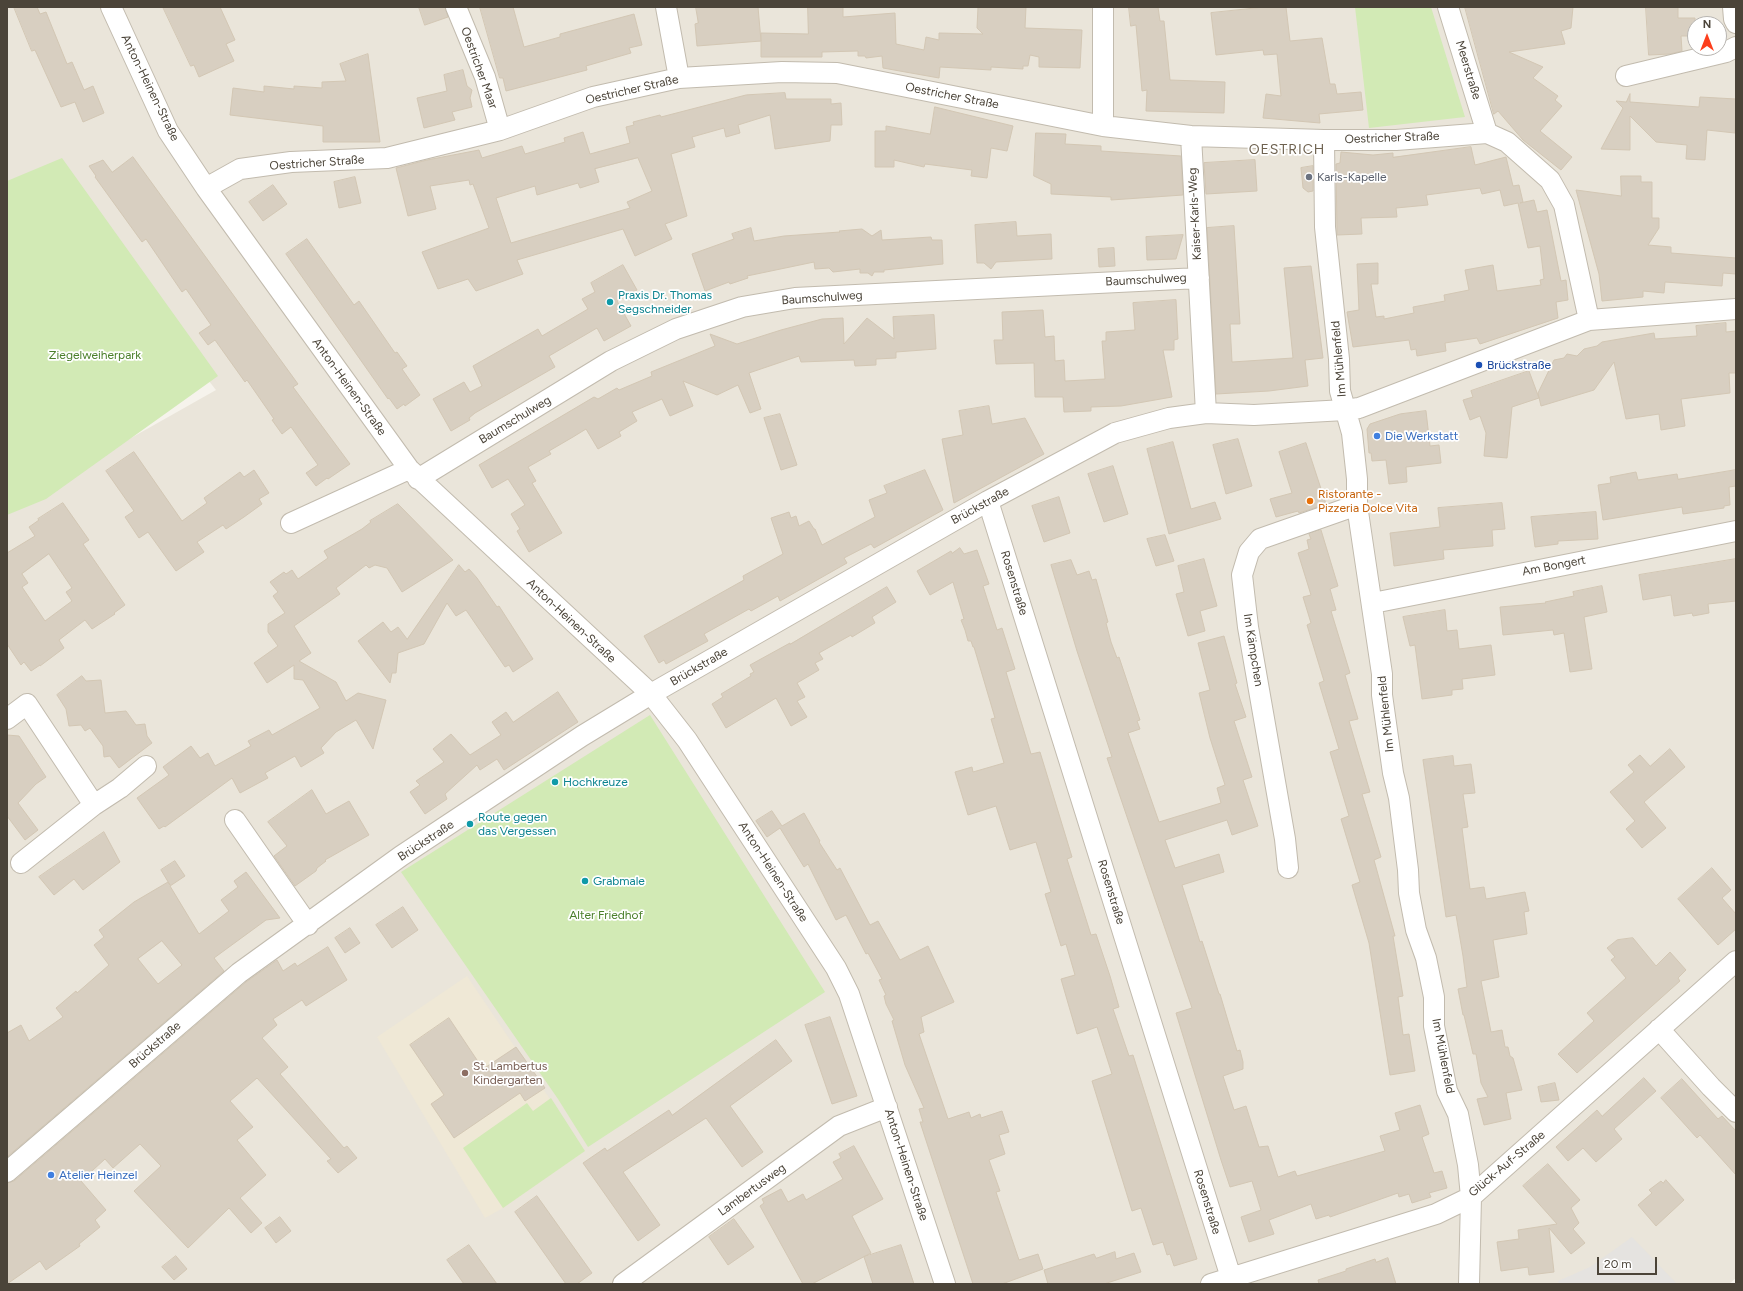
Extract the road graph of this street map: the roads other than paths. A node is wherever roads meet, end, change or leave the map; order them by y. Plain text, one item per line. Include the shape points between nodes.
1 (111, 7) edge
2 (456, 7) edge
3 (666, 7) edge
4 (1103, 7) edge
5 (1448, 7) edge
6 (1733, 7) edge
7 (1736, 23) edge
8 (1736, 47) edge
9 (1626, 76) dead end
10 (679, 78) junction
11 (1103, 126) junction
12 (500, 130) junction
13 (1487, 133) junction
14 (1191, 136) junction
15 (1324, 140) junction
16 (206, 188) junction
17 (1199, 278) junction
18 (1736, 309) edge
19 (1589, 320) junction
20 (1345, 410) junction
21 (1206, 413) junction
22 (413, 474) junction
23 (988, 501) junction
24 (1357, 505) junction
25 (291, 523) dead end
26 (1736, 531) edge
27 (1373, 603) junction
28 (651, 694) junction
29 (7, 719) edge
30 (146, 766) dead end
31 (94, 805) junction
32 (235, 820) dead end
33 (21, 863) dead end
34 (1288, 868) dead end
35 (308, 925) junction
36 (1736, 961) edge
37 (1659, 1029) junction
38 (887, 1107) junction
39 (1736, 1112) edge
40 (7, 1172) edge
41 (1471, 1197) junction
42 (1232, 1281) edge
43 (623, 1284) edge
44 (946, 1284) edge
45 (1211, 1284) edge
46 (1469, 1284) edge

1 - 16 street, Anton-Heinen-Straße via 168,130
2 - 12 street, Oestricher Maar via 485,77
3 - 10 street
4 - 11 street
5 - 13 street, Meerstraße
6 - 7 street
8 - 9 street via 1726,52
10 - 11 street, Oestricher Straße via 782,72 837,73
10 - 12 street, Oestricher Straße via 593,97
11 - 14 street, Oestricher Straße
12 - 16 street, Oestricher Straße via 387,158 291,162 240,169
13 - 15 street, Oestricher Straße via 1396,140
13 - 19 street, Oestricher Straße via 1507,142 1550,180 1558,192 1564,205
14 - 15 street, Oestricher Straße
14 - 17 street, Kaiser-Karls-Weg
15 - 20 street, Im Mühlenfeld via 1325,226 1340,391
16 - 22 street, Anton-Heinen-Straße
17 - 21 street, Kaiser-Karls-Weg
17 - 22 street, Baumschulweg via 795,298 742,307 676,329 611,361
18 - 19 street, Brückstraße
19 - 20 street, Brückstraße via 1359,408
20 - 21 street, Brückstraße via 1254,415
20 - 24 street, Im Mühlenfeld via 1352,432
21 - 23 street, Brückstraße via 1169,418 1115,433
22 - 25 street, Baumschulweg
22 - 28 street, Anton-Heinen-Straße
23 - 28 street, Brückstraße
23 - 42 street, Rosenstraße
24 - 27 street, Im Mühlenfeld
24 - 34 street, Im Kämpchen via 1260,539 1249,552 1242,575 1248,627
26 - 27 street, Am Bongert
27 - 41 street, Im Mühlenfeld via 1382,674 1382,695 1392,773 1399,798 1409,893 1432,989 1434,1026 1447,1091 1458,1114
28 - 35 street, Brückstraße via 582,736 401,856 318,915
28 - 38 street, Anton-Heinen-Straße via 687,740 836,968 849,994
29 - 31 street via 27,704
30 - 31 street
31 - 33 street
32 - 35 street
35 - 40 street, Brückstraße via 239,973
36 - 37 street, Glück-Auf-Straße
37 - 39 street
37 - 41 street, Glück-Auf-Straße
38 - 43 street, Lambertusweg via 839,1126
38 - 44 street, Anton-Heinen-Straße
41 - 42 street, Glück-Auf-Straße via 1436,1214
41 - 46 street, Im Mühlenfeld
42 - 45 street, Glück-Auf-Straße

